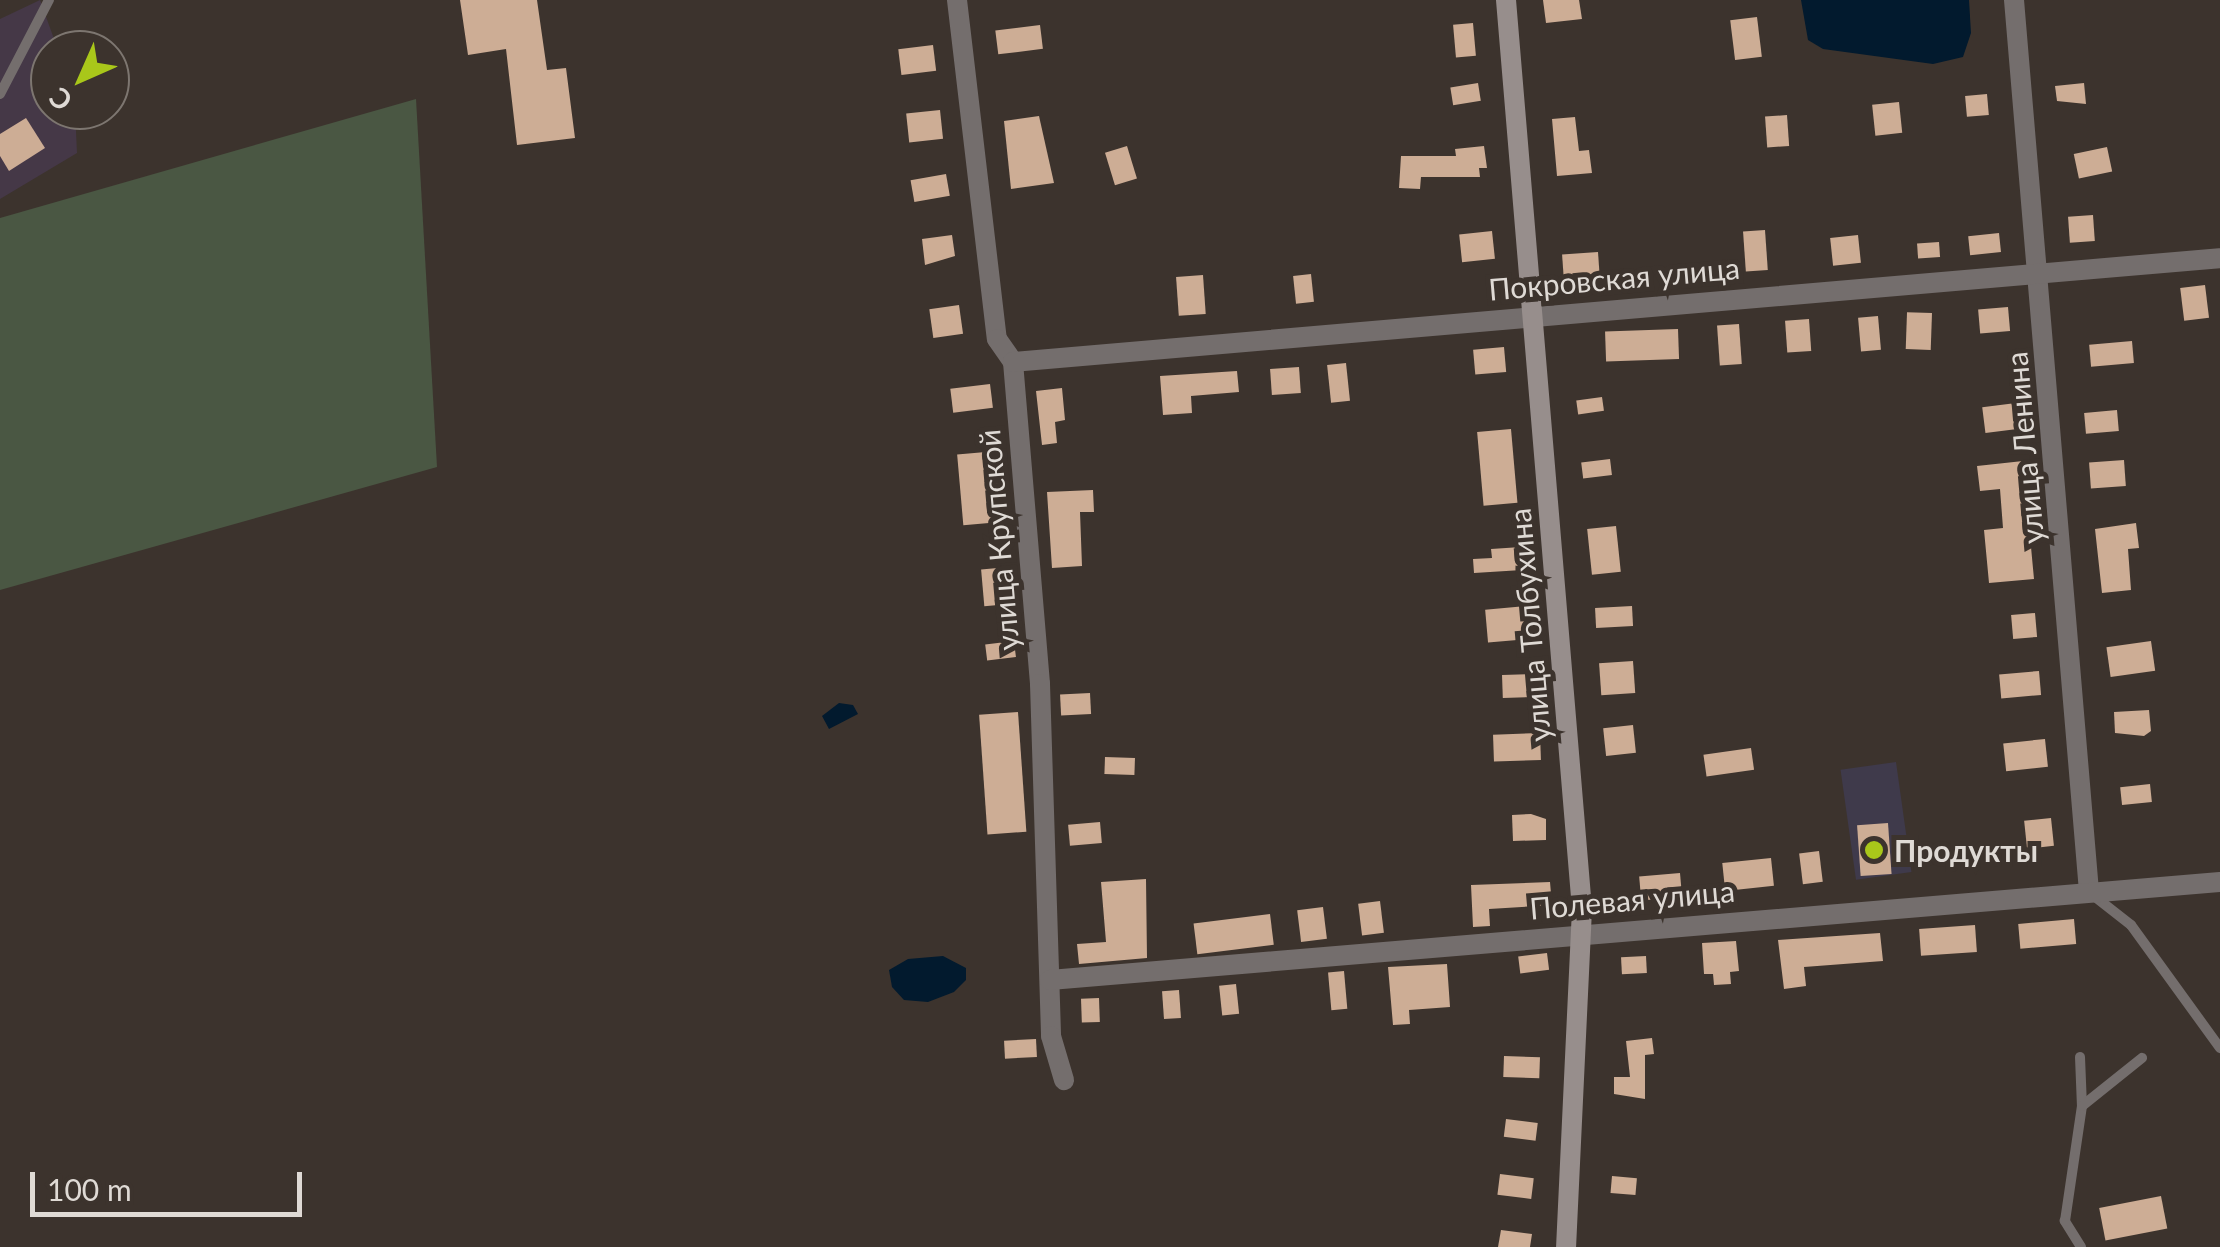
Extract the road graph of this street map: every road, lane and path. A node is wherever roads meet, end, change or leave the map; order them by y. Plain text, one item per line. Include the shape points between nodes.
1 (49, 0) edge
2 (958, 0) edge
3 (1506, 0) edge
4 (2014, 0) edge
5 (0, 94) edge
6 (2220, 258) edge
7 (2040, 272) junction
8 (1534, 314) junction
9 (1014, 362) junction
10 (2220, 882) edge
11 (2089, 891) junction
12 (1582, 934) junction
13 (1050, 980) junction
14 (2220, 1048) edge
15 (2080, 1057) dead end
16 (2142, 1058) dead end
17 (1064, 1080) dead end
18 (2082, 1106) junction
19 (1566, 1247) edge
20 (2081, 1247) edge

1 - 5 lane
2 - 9 street, улица Крупской via 997,338
3 - 8 main road, улица Толбухина
4 - 7 street, улица Ленина
6 - 7 street, Покровская улица
7 - 8 street, Покровская улица
7 - 11 street, улица Ленина
8 - 9 street, Покровская улица
8 - 12 main road, улица Толбухина
9 - 13 street, улица Крупской via 1040,684
10 - 11 street, Полевая улица
11 - 12 street, Полевая улица
11 - 14 lane via 2131,925
12 - 13 street, Полевая улица
12 - 19 main road, улица Толбухина
13 - 17 street, улица Крупской via 1052,1036
15 - 18 lane
16 - 18 lane
18 - 20 lane via 2065,1221

